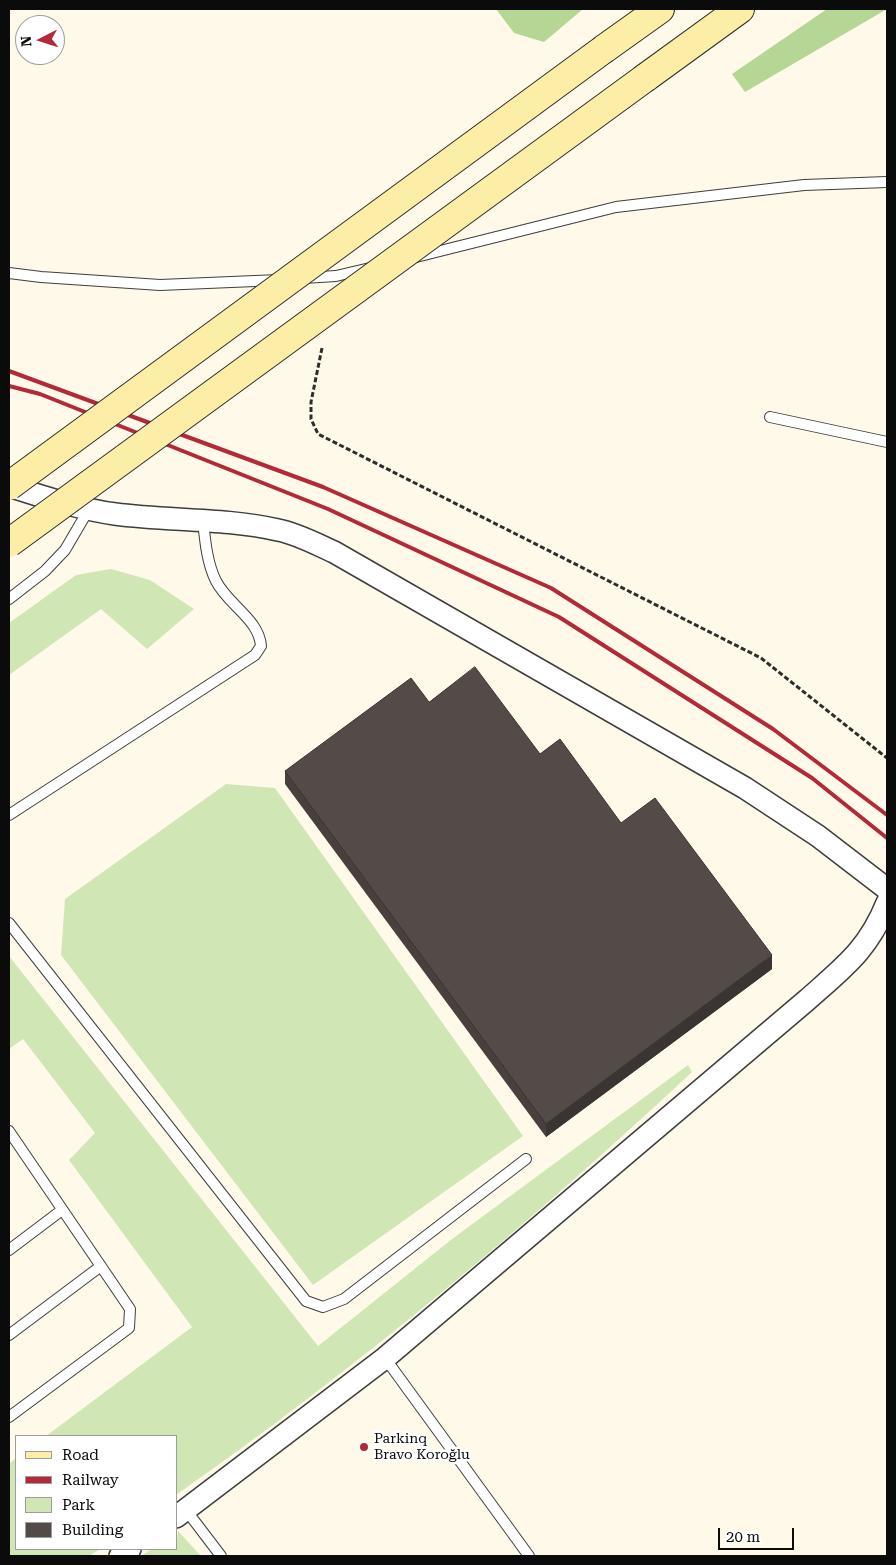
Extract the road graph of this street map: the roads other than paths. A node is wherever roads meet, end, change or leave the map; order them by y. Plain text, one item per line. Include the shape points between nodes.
1 (660, 9) edge
2 (740, 9) edge
3 (887, 182) edge
4 (9, 273) edge
5 (770, 417) dead end
6 (887, 442) edge
7 (9, 486) edge
8 (89, 509) junction
9 (202, 521) junction
10 (9, 542) edge
11 (9, 599) edge
12 (9, 815) edge
13 (887, 889) edge
14 (887, 903) edge
15 (9, 923) edge
16 (881, 935) edge
17 (9, 1131) edge
18 (526, 1160) dead end
19 (62, 1210) junction
20 (9, 1250) edge
21 (102, 1266) junction
22 (9, 1335) edge
23 (385, 1358) junction
24 (9, 1417) edge
25 (181, 1513) edge
26 (221, 1556) edge
27 (529, 1556) edge

1 - 7 main road, bridge
2 - 10 main road, bridge
3 - 4 lane via 804,185 616,207 336,276 160,285
5 - 6 lane
7 - 8 street
8 - 9 street
8 - 11 lane via 65,550 45,571
9 - 12 lane via 216,582 260,633 261,646 255,654
9 - 13 street via 278,530 334,552 745,788 818,836
14 - 16 street
15 - 18 lane via 306,1301 324,1307 344,1299
16 - 23 street
17 - 19 lane
19 - 20 lane
19 - 21 lane
21 - 22 lane
21 - 24 lane via 130,1309 129,1328
23 - 25 street
23 - 27 lane
25 - 26 lane

